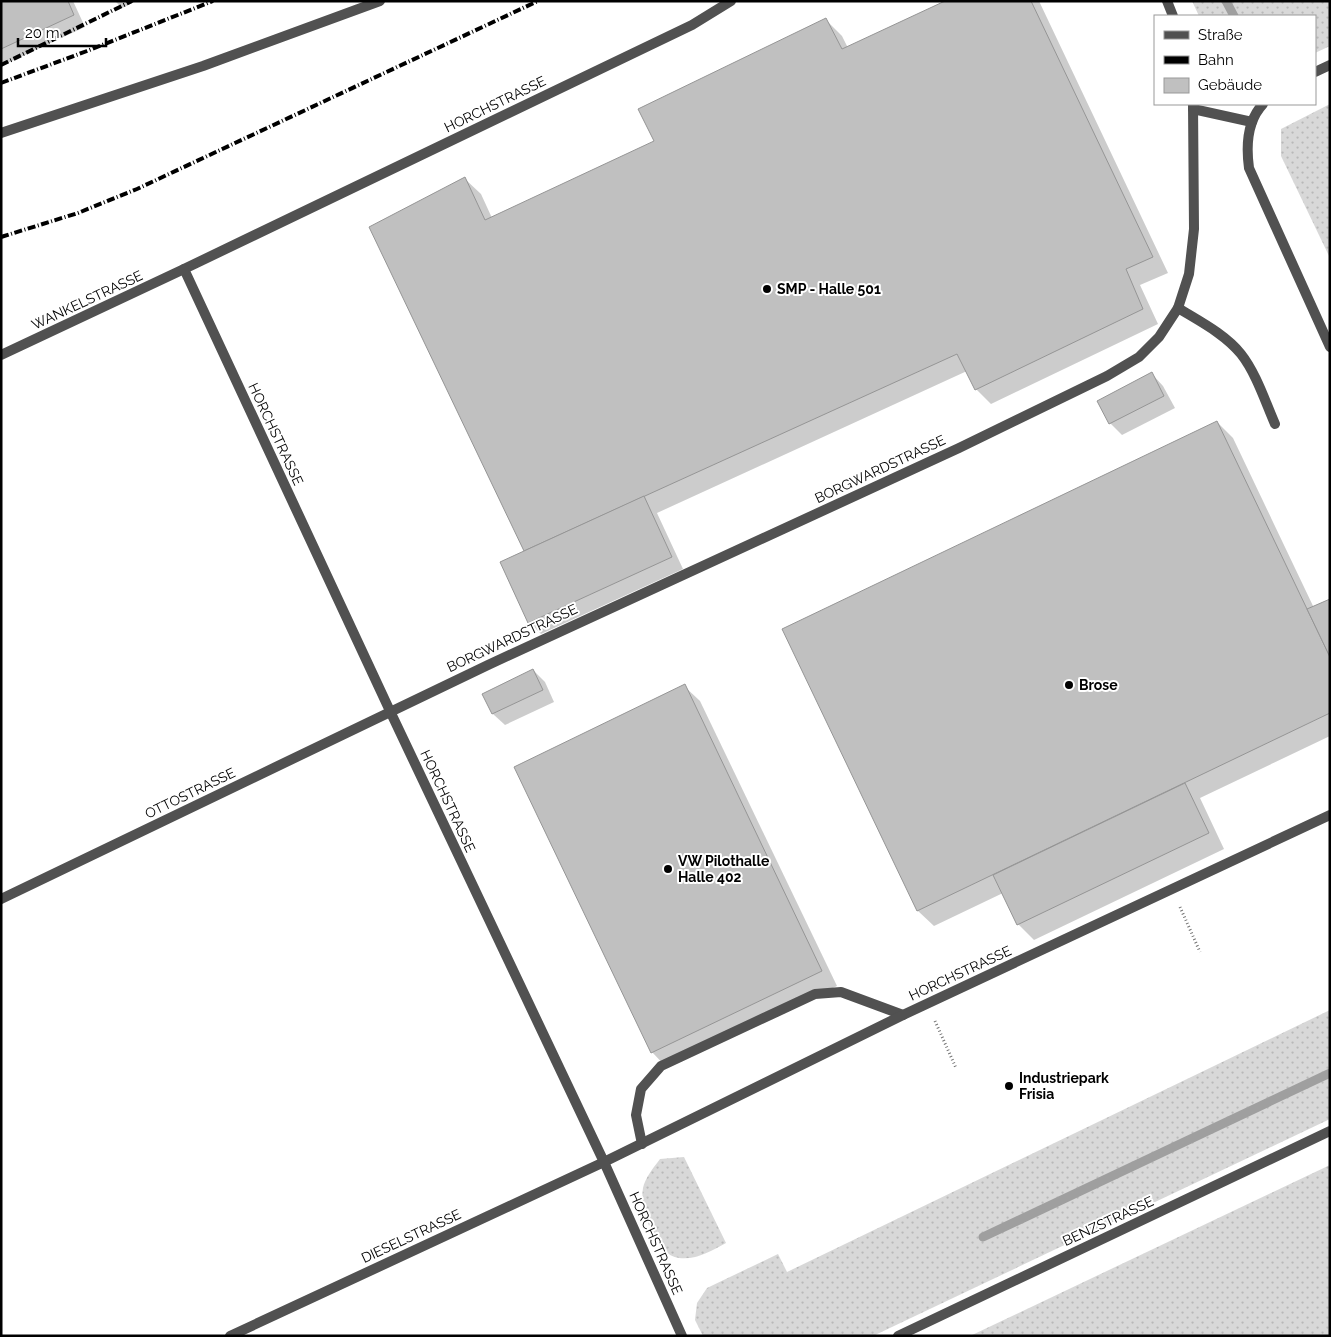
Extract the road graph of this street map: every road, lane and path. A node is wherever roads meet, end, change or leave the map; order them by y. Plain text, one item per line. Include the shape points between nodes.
1 (380, 1) edge
2 (731, 1) edge
3 (1168, 1) edge
4 (1173, 15) edge
5 (1330, 65) edge
6 (1316, 72) edge
7 (1262, 105) edge
8 (1193, 106) edge
9 (1252, 122) junction
10 (1, 134) edge
11 (184, 269) junction
12 (1178, 308) junction
13 (1330, 347) edge
14 (1, 355) edge
15 (1275, 424) dead end
16 (390, 711) junction
17 (1330, 815) edge
18 (1, 900) edge
19 (1185, 918) dead end
20 (1200, 952) dead end
21 (903, 1015) junction
22 (941, 1034) dead end
23 (956, 1068) dead end
24 (1330, 1131) edge
25 (642, 1144) junction
26 (604, 1162) junction
27 (230, 1336) edge
28 (682, 1336) edge
29 (898, 1336) edge

1 - 10 street via 203,66
2 - 11 street, HORCHSTRASSE via 692,25
3 - 4 street
5 - 6 street
7 - 9 street
8 - 9 street
8 - 12 street, BORGWARDSTRASSE via 1194,229 1189,274
9 - 13 street via 1247,146 1249,168
11 - 14 street, WANKELSTRASSE
11 - 16 street, HORCHSTRASSE
12 - 15 street via 1241,353
12 - 16 street, BORGWARDSTRASSE via 1159,337 1139,357 1107,376 959,448
16 - 18 street, OTTOSTRASSE
16 - 26 street, HORCHSTRASSE
17 - 21 street, HORCHSTRASSE
19 - 20 path
21 - 25 street, HORCHSTRASSE
21 - 25 street via 841,992 814,994 661,1066 641,1089 636,1114
22 - 23 path
24 - 29 street, BENZSTRASSE
25 - 26 street, HORCHSTRASSE
26 - 27 street, DIESELSTRASSE
26 - 28 street, HORCHSTRASSE

